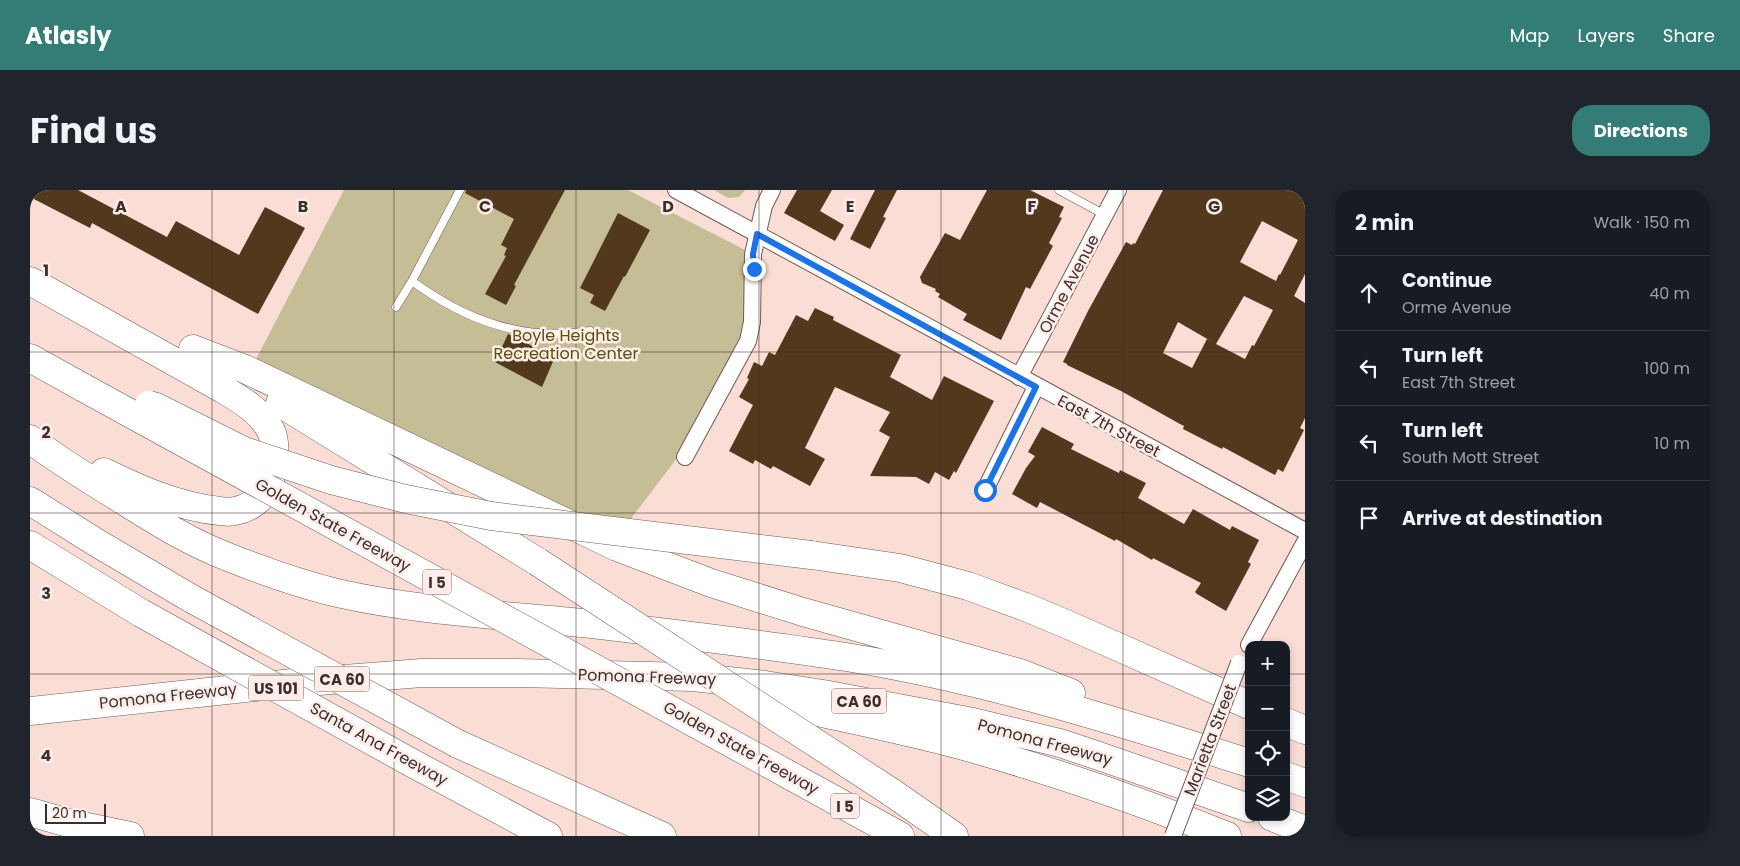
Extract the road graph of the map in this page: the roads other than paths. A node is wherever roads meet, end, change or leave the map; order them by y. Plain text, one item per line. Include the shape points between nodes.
1 (460, 190) edge
2 (676, 190) edge
3 (772, 190) edge
4 (1059, 190) edge
5 (1118, 190) edge
6 (1105, 215) junction
7 (757, 234) junction
8 (30, 264) edge
9 (30, 281) edge
10 (412, 281) junction
11 (396, 307) dead end
12 (590, 331) dead end
13 (193, 349) junction
14 (30, 358) edge
15 (1019, 377) junction
16 (1036, 387) junction
17 (84, 388) junction
18 (30, 428) edge
19 (30, 439) edge
20 (685, 457) dead end
21 (985, 490) dead end
22 (30, 501) edge
23 (1305, 531) edge
24 (1305, 542) edge
25 (30, 545) edge
26 (1251, 641) edge
27 (1245, 652) edge
28 (655, 676) junction
29 (1245, 703) edge
30 (30, 711) edge
31 (1290, 724) edge
32 (1305, 730) edge
33 (458, 744) junction
34 (1245, 760) edge
35 (1245, 761) edge
36 (1290, 777) edge
37 (1305, 783) edge
38 (1245, 807) edge
39 (30, 812) edge
40 (1282, 821) edge
41 (1305, 830) edge
42 (130, 836) edge
43 (548, 836) edge
44 (627, 836) edge
45 (662, 836) edge
46 (900, 836) edge
47 (954, 836) edge
48 (1173, 836) edge
49 (1227, 836) edge

1 - 10 lane
2 - 7 street, East 7th Street
3 - 7 street
4 - 6 lane
5 - 6 street, Orme Avenue
6 - 15 street, Orme Avenue
7 - 15 street, East 7th Street
7 - 20 street via 748,341
8 - 13 highway
9 - 18 highway via 250,406 272,432 274,461 264,493 252,505 233,512 209,510 155,495 117,478 68,454
10 - 11 lane
10 - 12 lane via 466,315 520,331 568,335
13 - 34 highway via 245,369 617,547 711,583 1020,673
13 - 47 highway, bridge via 538,562
14 - 17 highway, Golden State Freeway / I 5
15 - 16 street, East 7th Street
16 - 21 street
16 - 23 street, East 7th Street
17 - 29 highway, bridge via 156,407 244,451 331,480 406,499 491,516 900,568 968,586 1028,608
17 - 46 highway, Golden State Freeway / I 5, bridge
19 - 35 highway via 62,463 178,535 235,560 338,593 466,612 849,658 1026,696
22 - 33 highway, US 101, bridge via 192,599
24 - 26 street, Marietta Street
25 - 43 highway, Santa Ana Freeway / US 101, bridge via 141,614
27 - 48 street, Marietta Street, bridge
28 - 30 highway, Pomona Freeway / CA 60 via 404,674
28 - 38 highway, Pomona Freeway / CA 60 via 765,685 973,722 1060,743
28 - 49 highway via 970,748 1154,806
31 - 32 highway
33 - 44 highway
33 - 45 highway
36 - 37 highway
39 - 42 highway
40 - 41 highway

